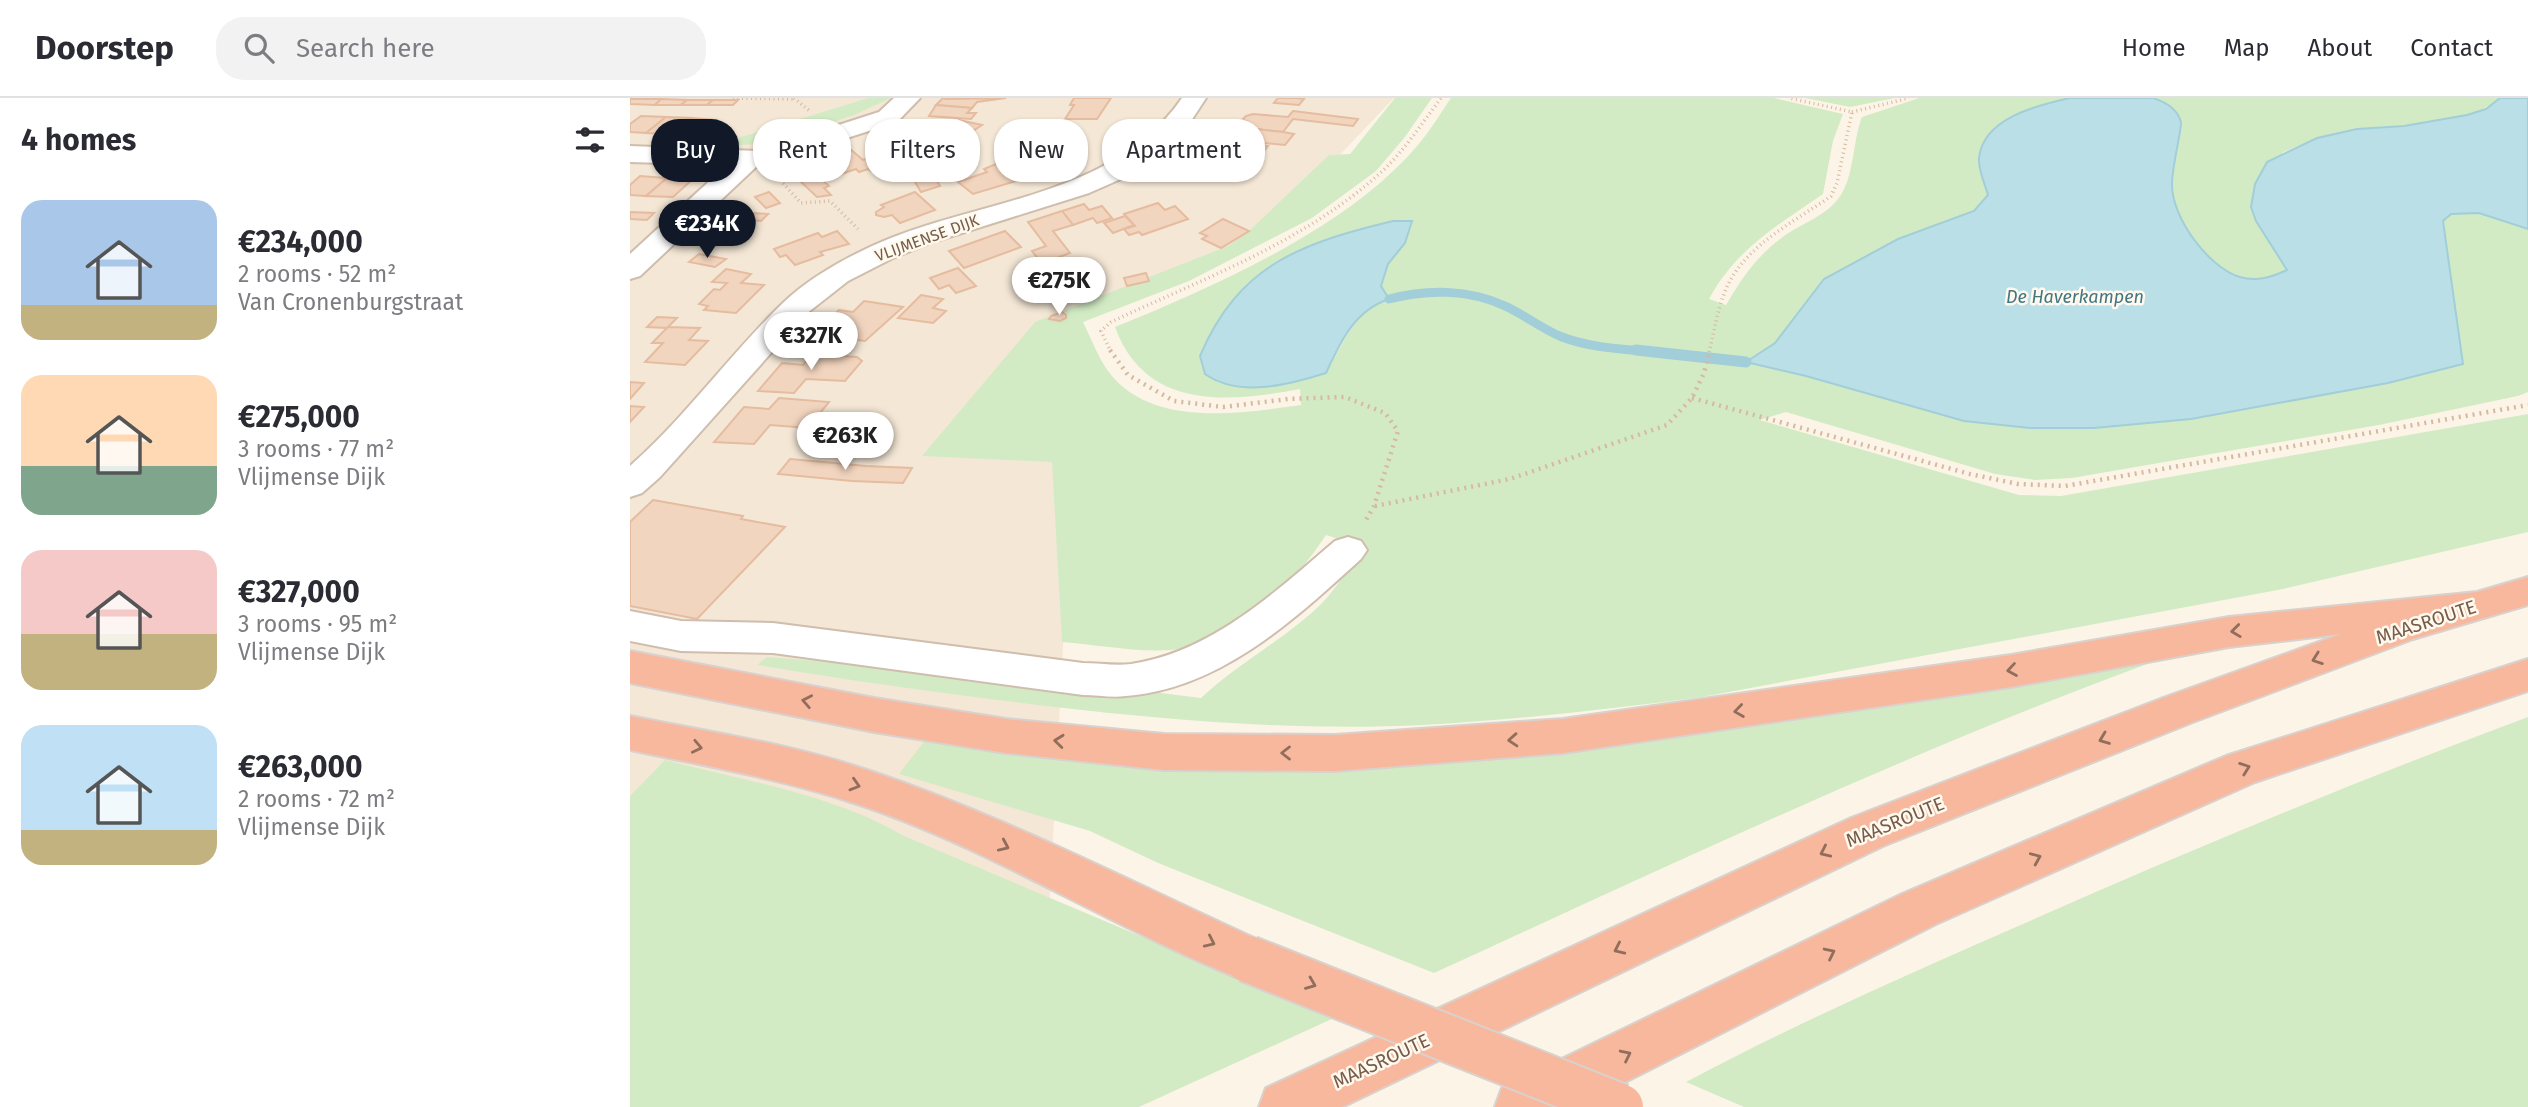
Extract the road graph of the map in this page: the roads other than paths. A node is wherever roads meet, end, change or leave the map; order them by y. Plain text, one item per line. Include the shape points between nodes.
1 (908, 98) edge
2 (1194, 98) edge
3 (851, 129) edge
4 (630, 154) edge
5 (753, 159) edge
6 (753, 161) edge
7 (630, 270) edge
8 (630, 485) edge
9 (1348, 550) dead end
10 (2528, 591) edge
11 (2474, 606) junction
12 (630, 626) edge
13 (630, 667) edge
14 (2528, 675) edge
15 (630, 733) edge
16 (1285, 1107) edge
17 (1521, 1107) edge
18 (1620, 1107) edge

1 - 3 street via 888,117
2 - 8 street, VLIJMENSE DIJK via 1150,148 1121,169 883,252 838,275 795,308
4 - 5 street
6 - 7 street
9 - 12 street via 1284,606 1221,650 1176,671 1129,681 1083,679 773,638 681,636
10 - 11 highway, MAASROUTE
11 -> 13 highway via 2229,632 2011,671 1563,736 1335,753 1164,752 1006,736
11 -> 16 highway, MAASROUTE via 2178,710 1867,832
17 -> 14 highway via 1919,909 2229,774
15 -> 18 highway, bridge via 789,766 864,787 954,823 1248,959

